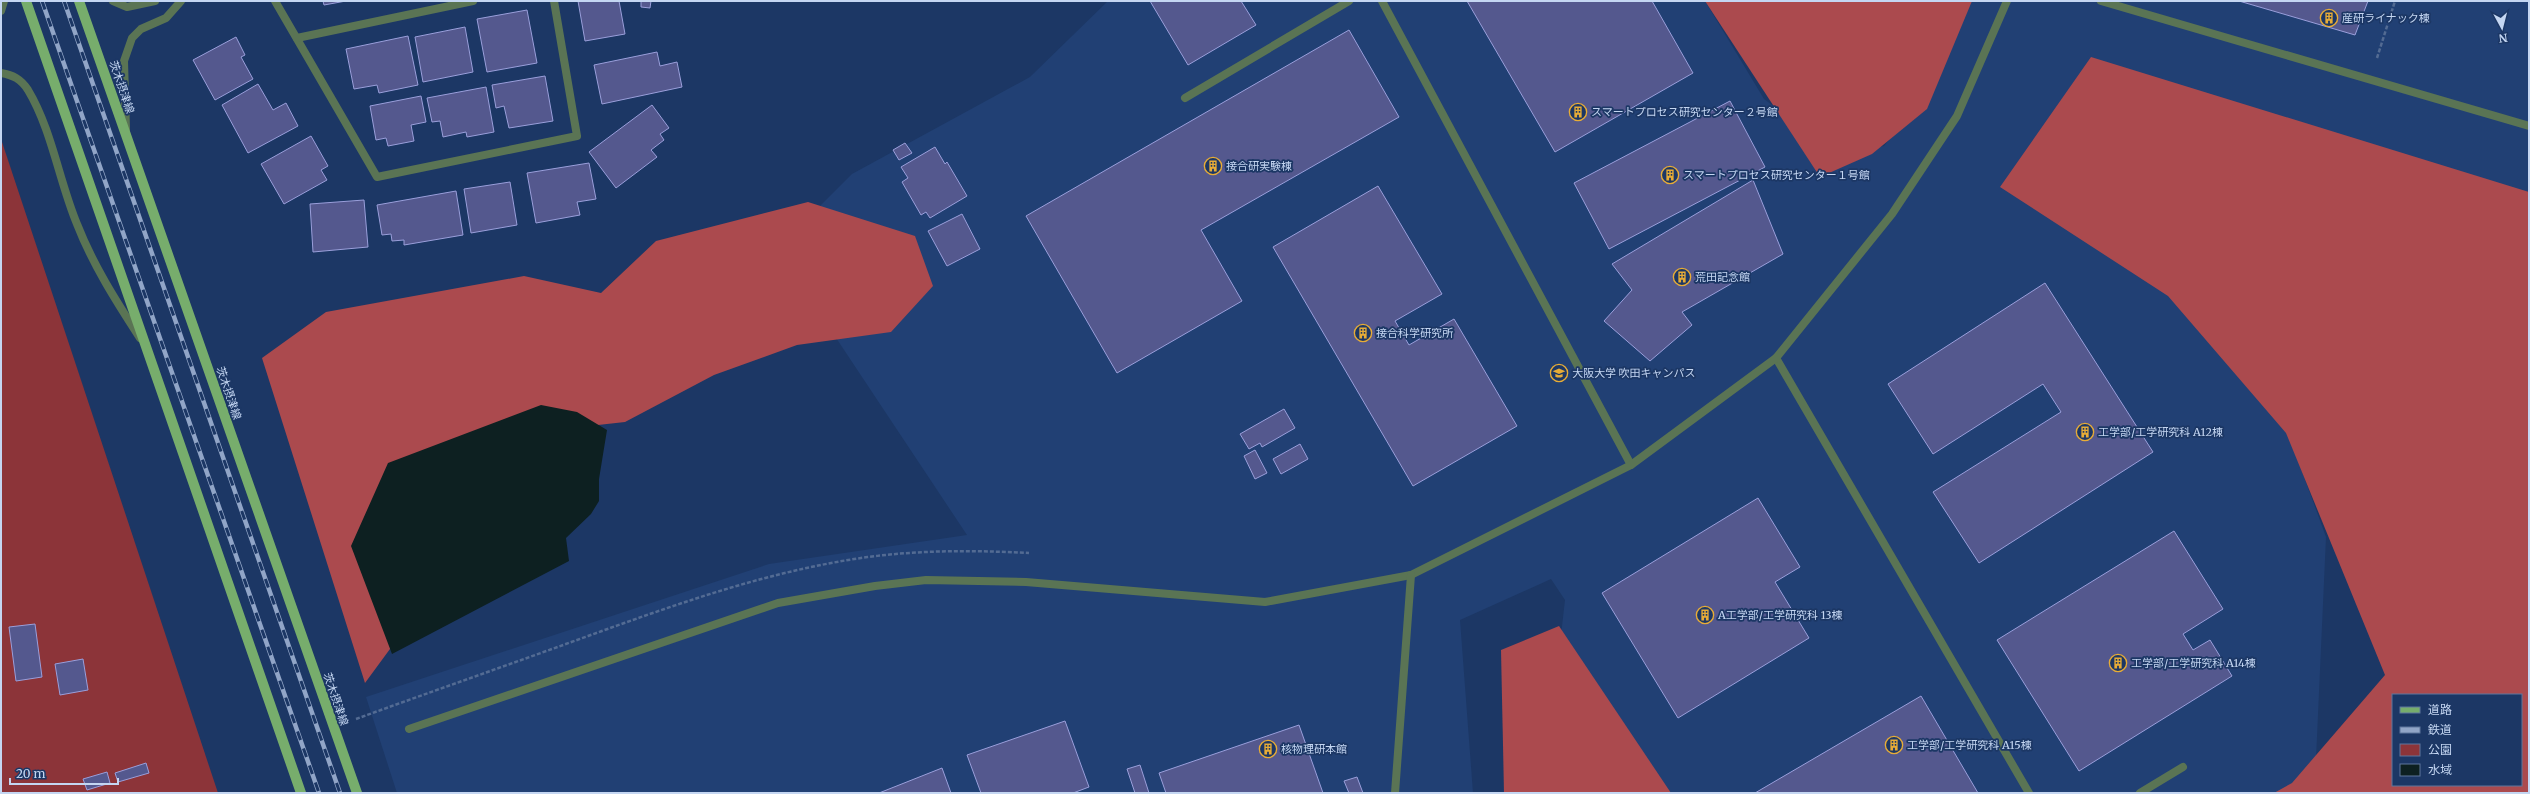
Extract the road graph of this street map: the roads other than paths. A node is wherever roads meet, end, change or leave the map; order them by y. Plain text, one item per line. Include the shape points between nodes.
1 (4, 1) edge
2 (26, 1) edge
3 (79, 1) edge
4 (113, 1) edge
5 (155, 1) edge
6 (167, 1) edge
7 (275, 1) edge
8 (473, 1) edge
9 (554, 1) edge
10 (1349, 1) edge
11 (1382, 1) edge
12 (2007, 1) edge
13 (2101, 1) edge
14 (178, 3) edge
15 (1, 11) edge
16 (296, 38) junction
17 (1, 73) edge
18 (1185, 98) dead end
19 (2529, 126) edge
20 (126, 134) junction
21 (145, 345) junction
22 (1776, 358) junction
23 (1631, 465) junction
24 (1411, 575) junction
25 (409, 729) dead end
26 (2183, 767) dead end
27 (301, 793) edge
28 (357, 793) edge
29 (1395, 793) edge
30 (2028, 793) edge
31 (2140, 793) edge

1 - 15 street
2 - 21 main road
3 - 20 main road, 茨木摂津線
4 - 5 street via 127,7
6 - 14 street
7 - 16 street
8 - 16 street
9 - 16 street via 577,136 377,177
10 - 18 street
11 - 23 street
12 - 22 street via 1957,116 1892,214
13 - 19 street
14 - 20 street via 166,18 141,29 132,38 124,61
17 - 21 street via 20,80 34,102 76,224 108,290
20 - 28 main road, 茨木摂津線
21 - 27 main road
22 - 23 street
22 - 30 street
23 - 24 street
24 - 25 street via 1265,602 1026,582 926,580 875,586 778,604
24 - 29 street
26 - 31 street

